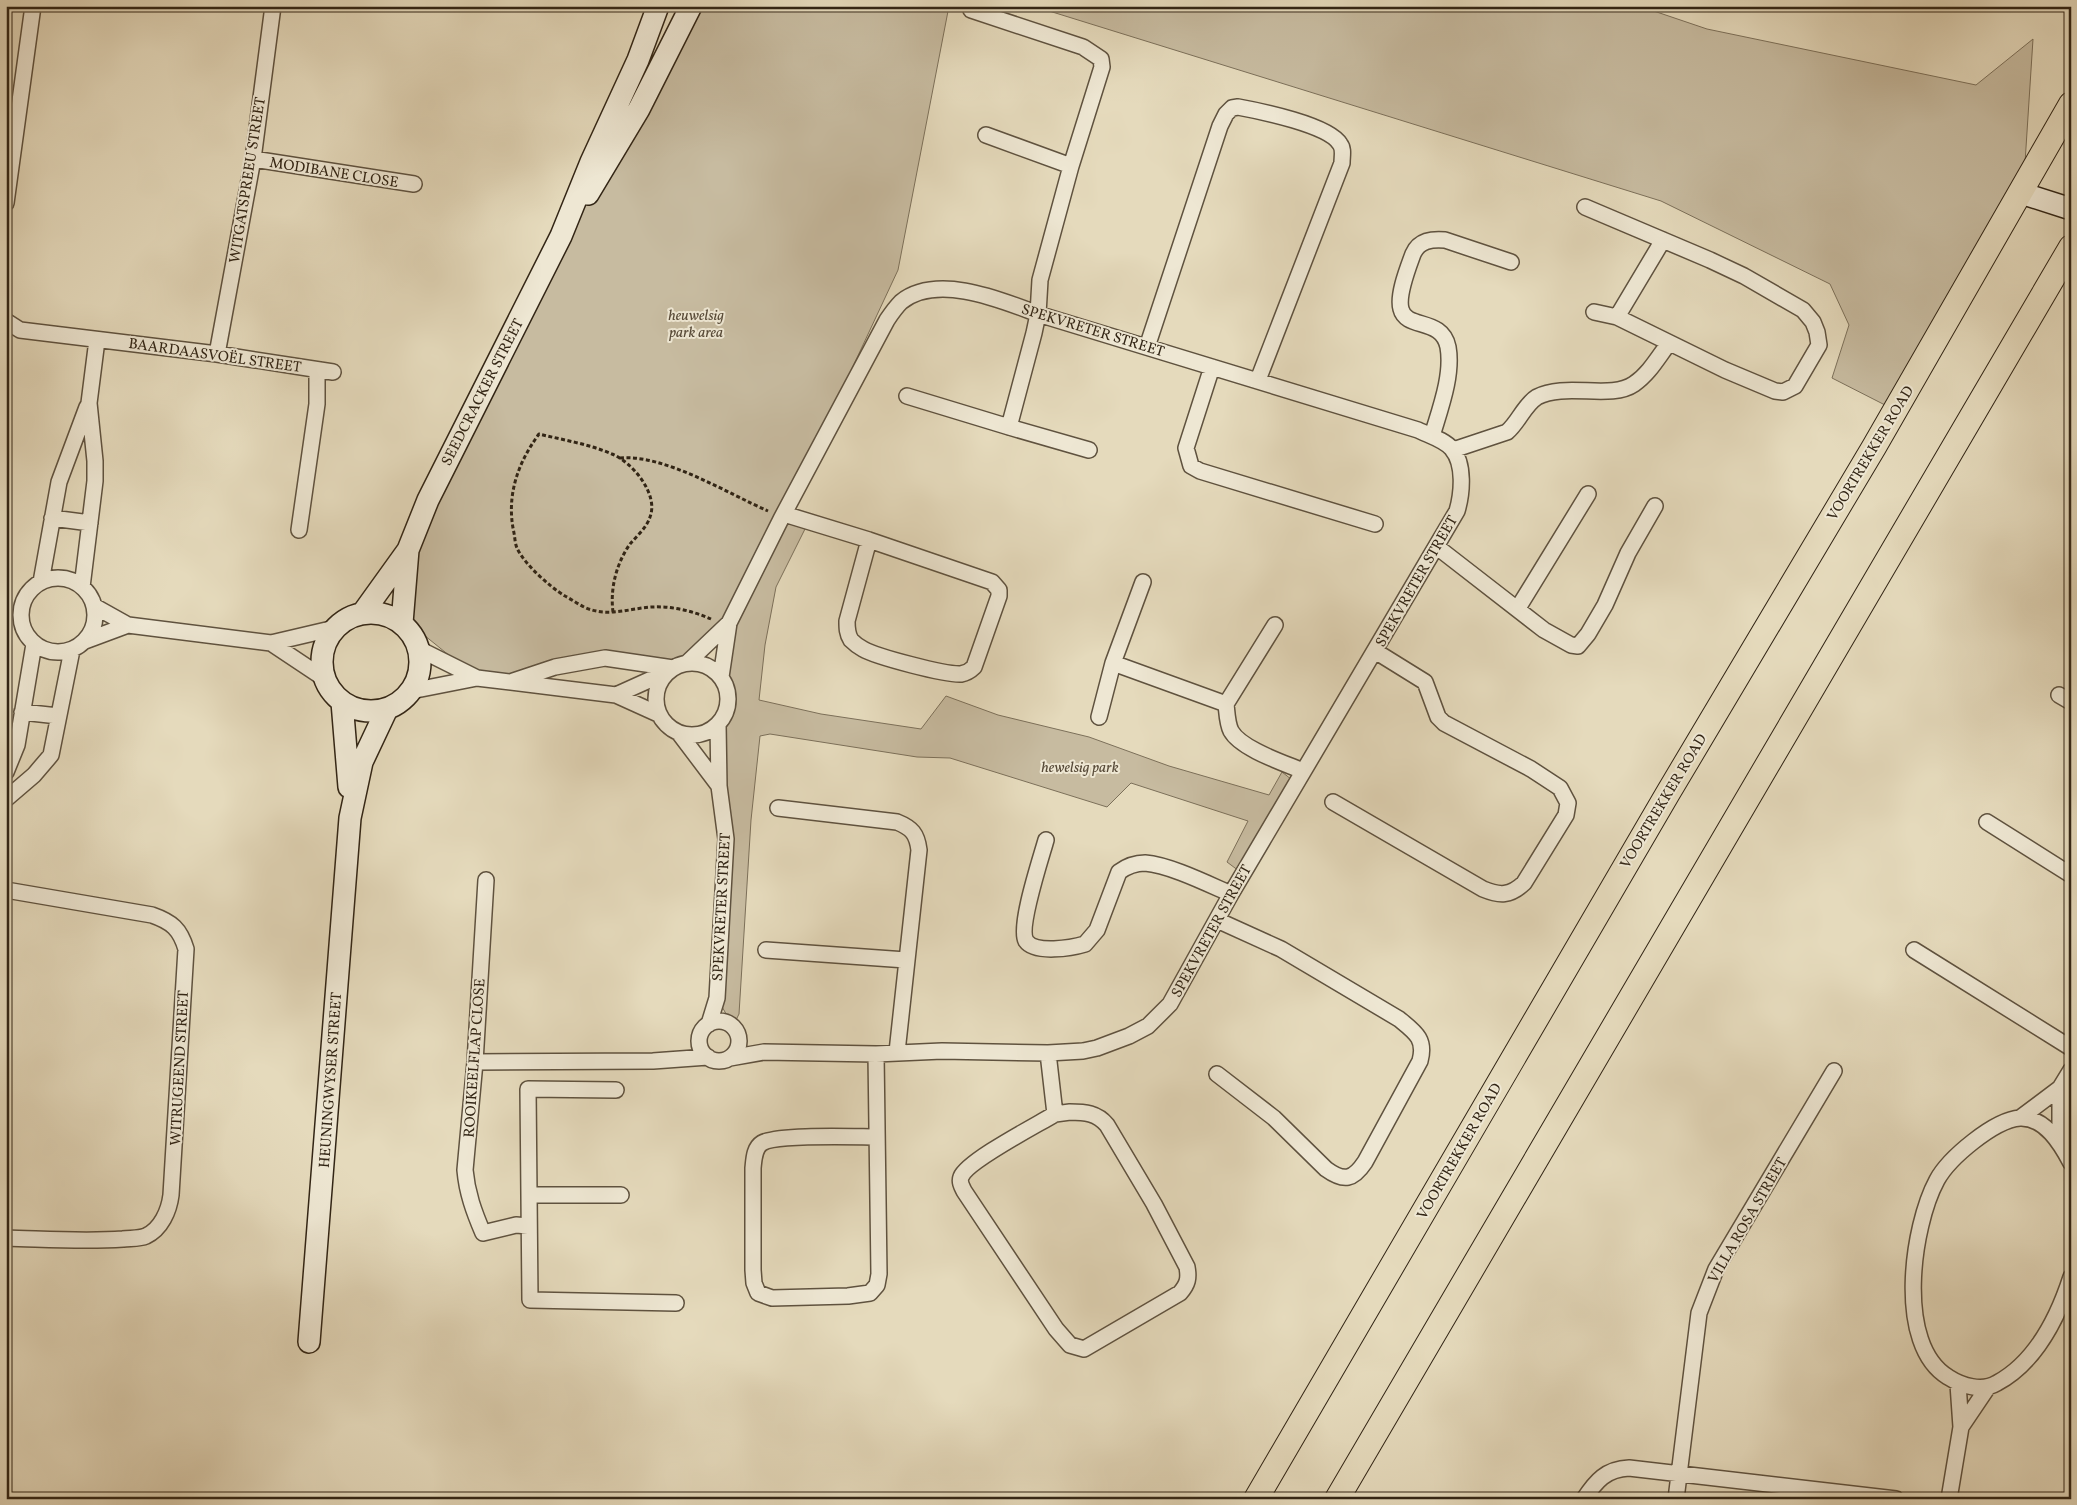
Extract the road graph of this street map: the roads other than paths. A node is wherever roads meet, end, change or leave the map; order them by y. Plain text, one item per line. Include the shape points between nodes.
1 (33, 6) edge
2 (273, 6) edge
3 (658, 6) edge
4 (690, 6) edge
5 (971, 10) dead end
6 (2071, 104) edge
7 (986, 135) dead end
8 (253, 158) junction
9 (1071, 166) junction
10 (414, 184) dead end
11 (2021, 193) junction
12 (6, 203) edge
13 (1585, 208) dead end
14 (2071, 209) edge
15 (561, 236) junction
16 (1663, 240) junction
17 (2071, 247) edge
18 (1510, 262) dead end
19 (1594, 312) dead end
20 (1038, 314) junction
21 (1616, 317) junction
22 (6, 322) edge
23 (96, 340) junction
24 (1669, 343) junction
25 (1147, 347) junction
26 (218, 354) junction
27 (1212, 367) junction
28 (318, 370) junction
29 (333, 372) dead end
30 (1258, 380) junction
31 (907, 396) dead end
32 (89, 403) junction
33 (1009, 428) junction
34 (1432, 436) junction
35 (1089, 450) dead end
36 (1452, 450) junction
37 (1588, 494) dead end
38 (1655, 506) dead end
39 (782, 517) junction
40 (52, 518) junction
41 (90, 523) junction
42 (1375, 524) dead end
43 (299, 530) dead end
44 (869, 540) junction
45 (1437, 547) junction
46 (408, 550) junction
47 (41, 582) junction
48 (1142, 582) dead end
49 (82, 587) junction
50 (94, 606) junction
51 (1518, 608) junction
52 (362, 614) junction
53 (729, 622) junction
54 (402, 624) junction
55 (128, 625) junction
56 (1274, 625) dead end
57 (336, 628) junction
58 (271, 643) junction
59 (34, 644) junction
60 (78, 646) junction
61 (419, 649) junction
62 (1375, 651) junction
63 (1113, 663) junction
64 (676, 667) junction
65 (721, 677) junction
66 (477, 678) junction
67 (325, 679) junction
68 (511, 681) junction
69 (411, 691) junction
70 (616, 695) junction
71 (342, 702) junction
72 (1226, 704) junction
73 (387, 709) junction
74 (22, 712) junction
75 (658, 714) junction
76 (58, 716) junction
77 (1099, 717) dead end
78 (718, 724) junction
79 (679, 733) junction
80 (1303, 771) junction
81 (6, 772) edge
82 (719, 786) junction
83 (6, 799) edge
84 (1333, 802) dead end
85 (778, 808) dead end
86 (350, 818) junction
87 (1987, 822) dead end
88 (1046, 840) dead end
89 (2071, 875) edge
90 (486, 880) dead end
91 (6, 890) edge
92 (1231, 894) junction
93 (1217, 920) junction
94 (766, 950) dead end
95 (1914, 950) dead end
96 (906, 960) junction
97 (717, 998) junction
98 (726, 1022) junction
99 (709, 1024) junction
100 (700, 1038) junction
101 (739, 1040) junction
102 (2071, 1048) edge
103 (764, 1052) junction
104 (897, 1052) junction
105 (1048, 1053) junction
106 (876, 1054) junction
107 (708, 1057) junction
108 (730, 1058) junction
109 (677, 1059) junction
110 (475, 1062) junction
111 (2071, 1070) edge
112 (1834, 1071) dead end
113 (1217, 1074) dead end
114 (2060, 1088) junction
115 (616, 1090) dead end
116 (1055, 1114) junction
117 (2020, 1118) junction
118 (878, 1136) junction
119 (2060, 1143) junction
120 (2071, 1163) edge
121 (529, 1195) junction
122 (621, 1195) dead end
123 (528, 1226) junction
124 (6, 1238) edge
125 (2071, 1277) edge
126 (676, 1303) dead end
127 (309, 1342) dead end
128 (1958, 1384) junction
129 (1988, 1388) junction
130 (1960, 1427) junction
131 (1679, 1472) junction
132 (1256, 1499) edge
133 (1337, 1499) edge
134 (1584, 1499) edge
135 (1676, 1499) edge
136 (1896, 1499) edge
137 (1950, 1499) edge

1 - 12 street
2 - 8 street, WITGATSPREEU STREET
3 - 15 street, SEEDCRACKER STREET via 638,60
4 - 15 street, SEEDCRACKER STREET via 639,109
5 - 9 street via 1083,47 1101,59 1102,75
6 - 11 main road, VOORTREKKER ROAD
7 - 9 street
8 - 10 street, MODIBANE CLOSE
8 - 26 street, WITGATSPREEU STREET
9 - 20 street via 1040,280
11 - 14 street
11 - 132 main road, VOORTREKKER ROAD
13 - 16 street
15 - 46 street, SEEDCRACKER STREET via 428,500
16 - 21 street
16 - 24 street via 1744,276 1803,310 1813,322 1818,345 1795,386 1783,392 1725,370
17 - 133 main road
18 - 34 street via 1445,240 1435,239 1419,244 1414,251 1405,278 1401,311 1410,320 1436,328 1443,334 1450,359
19 - 21 street
20 - 25 street, SPEKVRETER STREET
20 - 33 street
20 - 39 street, SPEKVRETER STREET via 992,298 948,290 924,291 901,302 886,320
21 - 24 street
22 - 23 street via 20,330
23 - 26 street, BAARDAASVOËL STREET
23 - 32 street
24 - 36 street via 1644,375 1628,387 1548,393 1536,398 1507,432
25 - 27 street, SPEKVRETER STREET
25 - 30 street via 1226,114 1238,107 1311,125 1340,143 1342,163
26 - 28 street, BAARDAASVOËL STREET
27 - 30 street, SPEKVRETER STREET
27 - 42 street via 1186,448 1191,466
28 - 29 street, BAARDAASVOËL STREET
28 - 43 street via 317,404
30 - 34 street, SPEKVRETER STREET
31 - 33 street
32 - 40 street via 59,482
32 - 41 street via 95,461
33 - 35 street
34 - 36 street, SPEKVRETER STREET
36 - 45 street, SPEKVRETER STREET via 1460,469 1462,489 1457,511
37 - 51 street
38 - 51 street via 1628,553 1608,600 1581,644 1571,645 1544,630
39 - 44 street
39 - 53 street, SPEKVRETER STREET
40 - 41 street
40 - 47 street
41 - 49 street
44 - 44 street via 978,576 996,586 999,596 974,667 969,672 950,673 869,652 850,638 847,621
45 - 51 street
45 - 62 street, SPEKVRETER STREET
46 - 52 street, SEEDCRACKER STREET
46 - 54 street, SEEDCRACKER STREET
47 - 49 street via 62,578
47 - 59 street via 27,594 21,611 23,629
48 - 63 street
49 - 50 street
50 - 55 street
50 - 60 street via 92,631
52 - 54 street via 386,615
52 - 57 street via 340,623
53 - 64 street, SPEKVRETER STREET
53 - 65 street, SPEKVRETER STREET
54 - 61 street
55 - 58 street
55 - 60 street
56 - 72 street
57 - 58 street
57 - 67 street via 322,653
58 - 67 street
59 - 60 street via 52,652
59 - 74 street
60 - 76 street
61 - 66 street
61 - 69 street via 421,664
62 - 80 street, SPEKVRETER STREET
62 - 84 street via 1426,682 1438,717 1444,723 1560,788 1567,798 1568,808 1524,883 1509,894 1500,895 1483,889
63 - 72 street
63 - 77 street
64 - 65 street via 699,663
64 - 68 street via 605,658 556,667
64 - 70 street
64 - 75 street via 664,674 657,688 655,702
65 - 78 street via 727,689 728,702
66 - 68 street
66 - 69 street
67 - 71 street
68 - 70 street
69 - 73 street
70 - 75 street
71 - 73 street via 372,711
71 - 86 street, HEUNINGWYSER STREET
72 - 80 street via 1230,729 1238,738 1254,750
73 - 86 street, HEUNINGWYSER STREET via 366,752
74 - 76 street
74 - 81 street via 17,745
75 - 79 street
76 - 83 street via 51,754 34,775
78 - 79 street via 701,734
78 - 82 street, SPEKVRETER STREET
79 - 82 street, SPEKVRETER STREET
80 - 92 street, SPEKVRETER STREET
82 - 97 street, SPEKVRETER STREET via 726,840
85 - 96 street via 897,822 915,833 919,850
86 - 127 street, HEUNINGWYSER STREET
87 - 89 street
88 - 92 street via 1025,918 1026,940 1035,947 1054,949 1085,944 1097,930 1119,872 1132,865 1145,863 1162,867
90 - 110 street, ROOIKEELFLAP CLOSE
91 - 124 street, WITRUGEEND STREET via 152,915 177,928 186,949 171,1195 165,1217 158,1228 144,1237 111,1240
92 - 93 street, SPEKVRETER STREET
93 - 105 street, SPEKVRETER STREET via 1170,1004 1153,1022 1130,1036 1097,1048
93 - 113 street via 1289,953 1399,1019 1417,1033 1423,1051 1365,1162 1358,1172 1344,1178 1326,1169 1274,1118
94 - 96 street
95 - 102 street
96 - 104 street
97 - 98 street, SPEKVRETER STREET
97 - 99 street, SPEKVRETER STREET
98 - 99 street
98 - 101 street via 738,1032
99 - 100 street via 702,1030
100 - 107 street via 703,1052
100 - 109 street
101 - 103 street, SPEKVRETER STREET
101 - 108 street
103 - 106 street, SPEKVRETER STREET
103 - 108 street, SPEKVRETER STREET
104 - 105 street, SPEKVRETER STREET
104 - 106 street, SPEKVRETER STREET
105 - 116 street
106 - 118 street
107 - 108 street via 723,1061
107 - 109 street
109 - 110 street
110 - 123 street, ROOIKEELFLAP CLOSE via 465,1170 468,1195 483,1232 516,1225
111 - 114 street
112 - 131 street, VILLA ROSA STREET via 1716,1269 1705,1295 1699,1313
114 - 117 street
114 - 119 street
115 - 121 street via 528,1089
116 - 116 street via 1092,1114 1107,1125 1187,1267 1187,1286 1180,1293 1084,1349 1070,1345 1056,1329 960,1181 972,1163
117 - 119 street via 2041,1124
117 - 128 street via 1986,1133 1958,1154 1947,1167 1930,1193 1917,1243 1912,1296 1919,1333 1938,1370
118 - 118 street via 776,1138 760,1144 754,1154 753,1168 753,1270 758,1293 772,1298 863,1295 875,1290 880,1274
119 - 120 street
121 - 122 street
121 - 123 street
123 - 126 street via 530,1300
125 - 129 street via 2043,1339 2018,1368
128 - 129 street
128 - 130 street
129 - 130 street
130 - 137 street
131 - 134 street via 1614,1470 1600,1477
131 - 135 street, VILLA ROSA STREET
131 - 136 street

